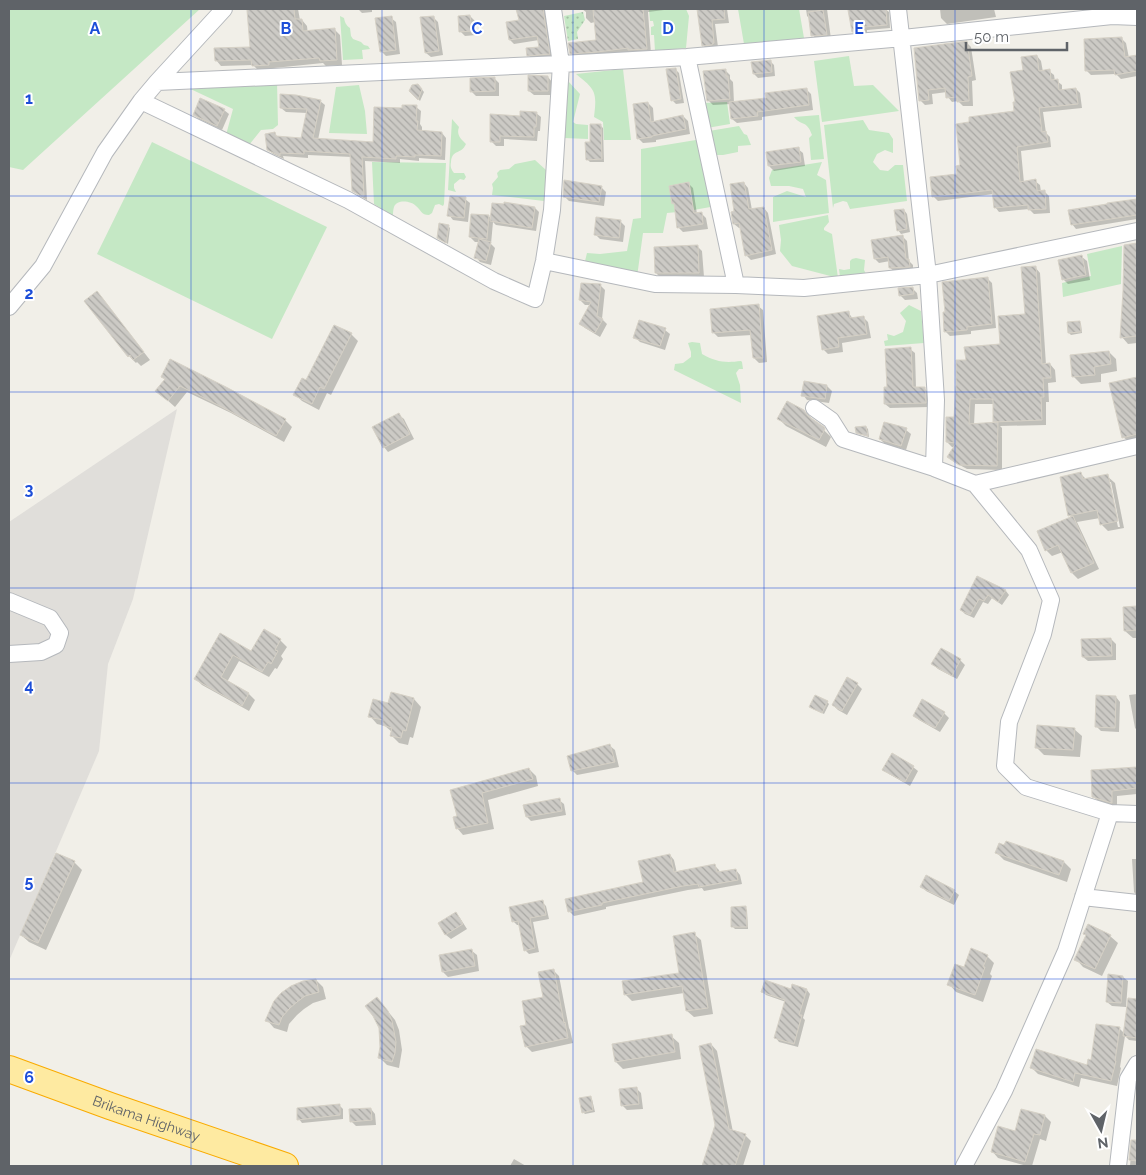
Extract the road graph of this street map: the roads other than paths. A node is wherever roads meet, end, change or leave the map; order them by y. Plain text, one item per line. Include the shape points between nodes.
1 (224, 9) edge
2 (552, 9) edge
3 (898, 9) edge
4 (1137, 17) edge
5 (902, 38) junction
6 (687, 57) junction
7 (561, 64) junction
8 (157, 82) junction
9 (141, 101) junction
10 (1137, 231) edge
11 (544, 261) junction
12 (928, 274) junction
13 (736, 285) junction
14 (9, 307) edge
15 (814, 408) dead end
16 (1137, 446) edge
17 (934, 468) junction
18 (975, 484) junction
19 (9, 601) edge
20 (9, 654) edge
21 (1110, 813) junction
22 (1137, 814) edge
23 (1084, 897) junction
24 (1137, 903) edge
25 (1137, 1064) edge
26 (9, 1069) edge
27 (9, 1088) edge
28 (231, 1166) edge
29 (285, 1166) edge
30 (964, 1166) edge
31 (1118, 1166) edge

1 - 8 street
2 - 7 street
3 - 5 street
4 - 5 street via 1112,16
5 - 6 street
5 - 12 street
6 - 7 street
6 - 13 street
7 - 8 street
7 - 11 street via 552,210
8 - 9 street
9 - 11 street via 348,200 494,281 535,299
9 - 14 street via 104,152 43,266
10 - 12 street
11 - 13 street via 655,284
12 - 13 street via 804,288
12 - 17 street via 936,400
15 - 17 street via 831,420 843,439
16 - 18 street
17 - 18 street
18 - 21 street via 1029,550 1051,600 1043,634 1010,722 1005,766 1026,786
19 - 20 street via 50,618 60,633 56,645 41,652
21 - 22 street
21 - 23 street
23 - 24 street
23 - 30 street via 1059,968 1004,1091
25 - 31 street via 1128,1079
26 - 29 highway, Brikama Highway
27 - 28 highway, Brikama Highway

